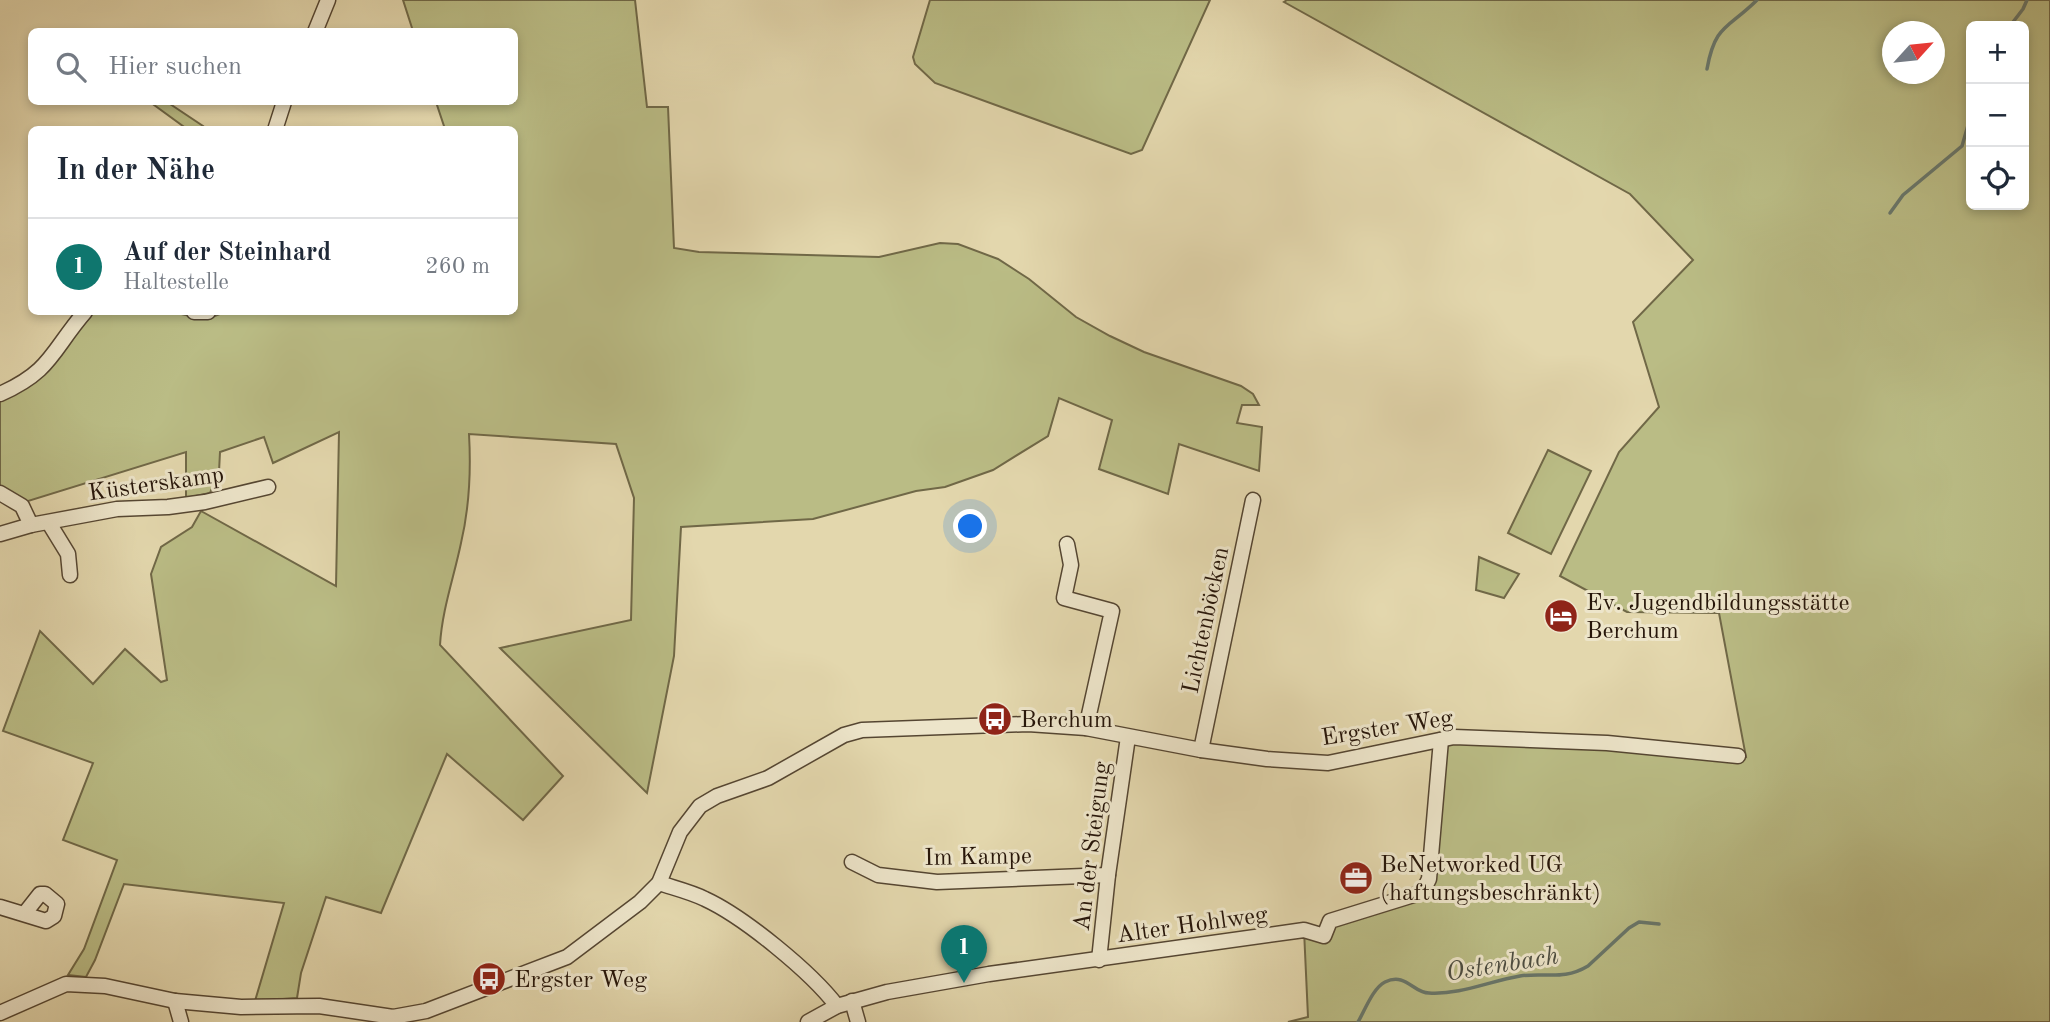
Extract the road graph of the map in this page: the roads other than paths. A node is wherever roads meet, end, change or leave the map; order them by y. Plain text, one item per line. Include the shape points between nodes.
1 (328, 0) edge
2 (317, 28) edge
3 (283, 105) edge
4 (276, 126) edge
5 (83, 315) edge
6 (0, 394) edge
7 (268, 487) dead end
8 (0, 493) edge
9 (1253, 500) dead end
10 (49, 523) junction
11 (31, 525) junction
12 (0, 534) edge
13 (1067, 544) dead end
14 (70, 575) dead end
15 (1086, 728) junction
16 (1128, 737) junction
17 (1441, 740) junction
18 (1201, 750) junction
19 (1738, 756) dead end
20 (852, 862) dead end
21 (1108, 875) junction
22 (659, 883) junction
23 (0, 907) edge
24 (24, 913) dead end
25 (1099, 960) junction
26 (175, 1001) junction
27 (852, 1001) junction
28 (836, 1006) junction
29 (0, 1013) edge
30 (181, 1022) edge
31 (808, 1022) edge
32 (858, 1022) edge

1 - 2 street
3 - 4 street
5 - 6 street via 41,370
7 - 10 street, Küsterskamp via 205,502 117,509
8 - 11 street via 22,506
9 - 18 street, Lichtenböcken
10 - 11 street, Küsterskamp
10 - 14 street via 68,554
11 - 12 street, Küsterskamp
13 - 15 street via 1071,565 1064,598 1112,611
15 - 16 street, Ergster Weg
15 - 22 street, Ergster Weg via 983,725 844,734 768,778 700,806 680,832
16 - 18 street, Ergster Weg
16 - 21 street, An der Steigung
17 - 18 street, Ergster Weg via 1328,763
17 - 19 street, Ergster Weg via 1607,743
17 - 25 street, Alter Hohlweg via 1429,879 1417,894 1330,921 1324,936 1304,930
20 - 21 street, Im Kampe via 878,875 937,882
21 - 25 street, An der Steigung
22 - 26 street, Ergster Weg via 567,957 408,1015 382,1017 319,1006 241,1007
22 - 28 street via 705,899 737,918 823,989
23 - 24 street
25 - 27 street, Alter Hohlweg via 989,974
26 - 29 street, Ergster Weg via 106,986 66,984
26 - 30 street
27 - 28 street, Alter Hohlweg
27 - 32 street
28 - 31 street, Alter Hohlweg

